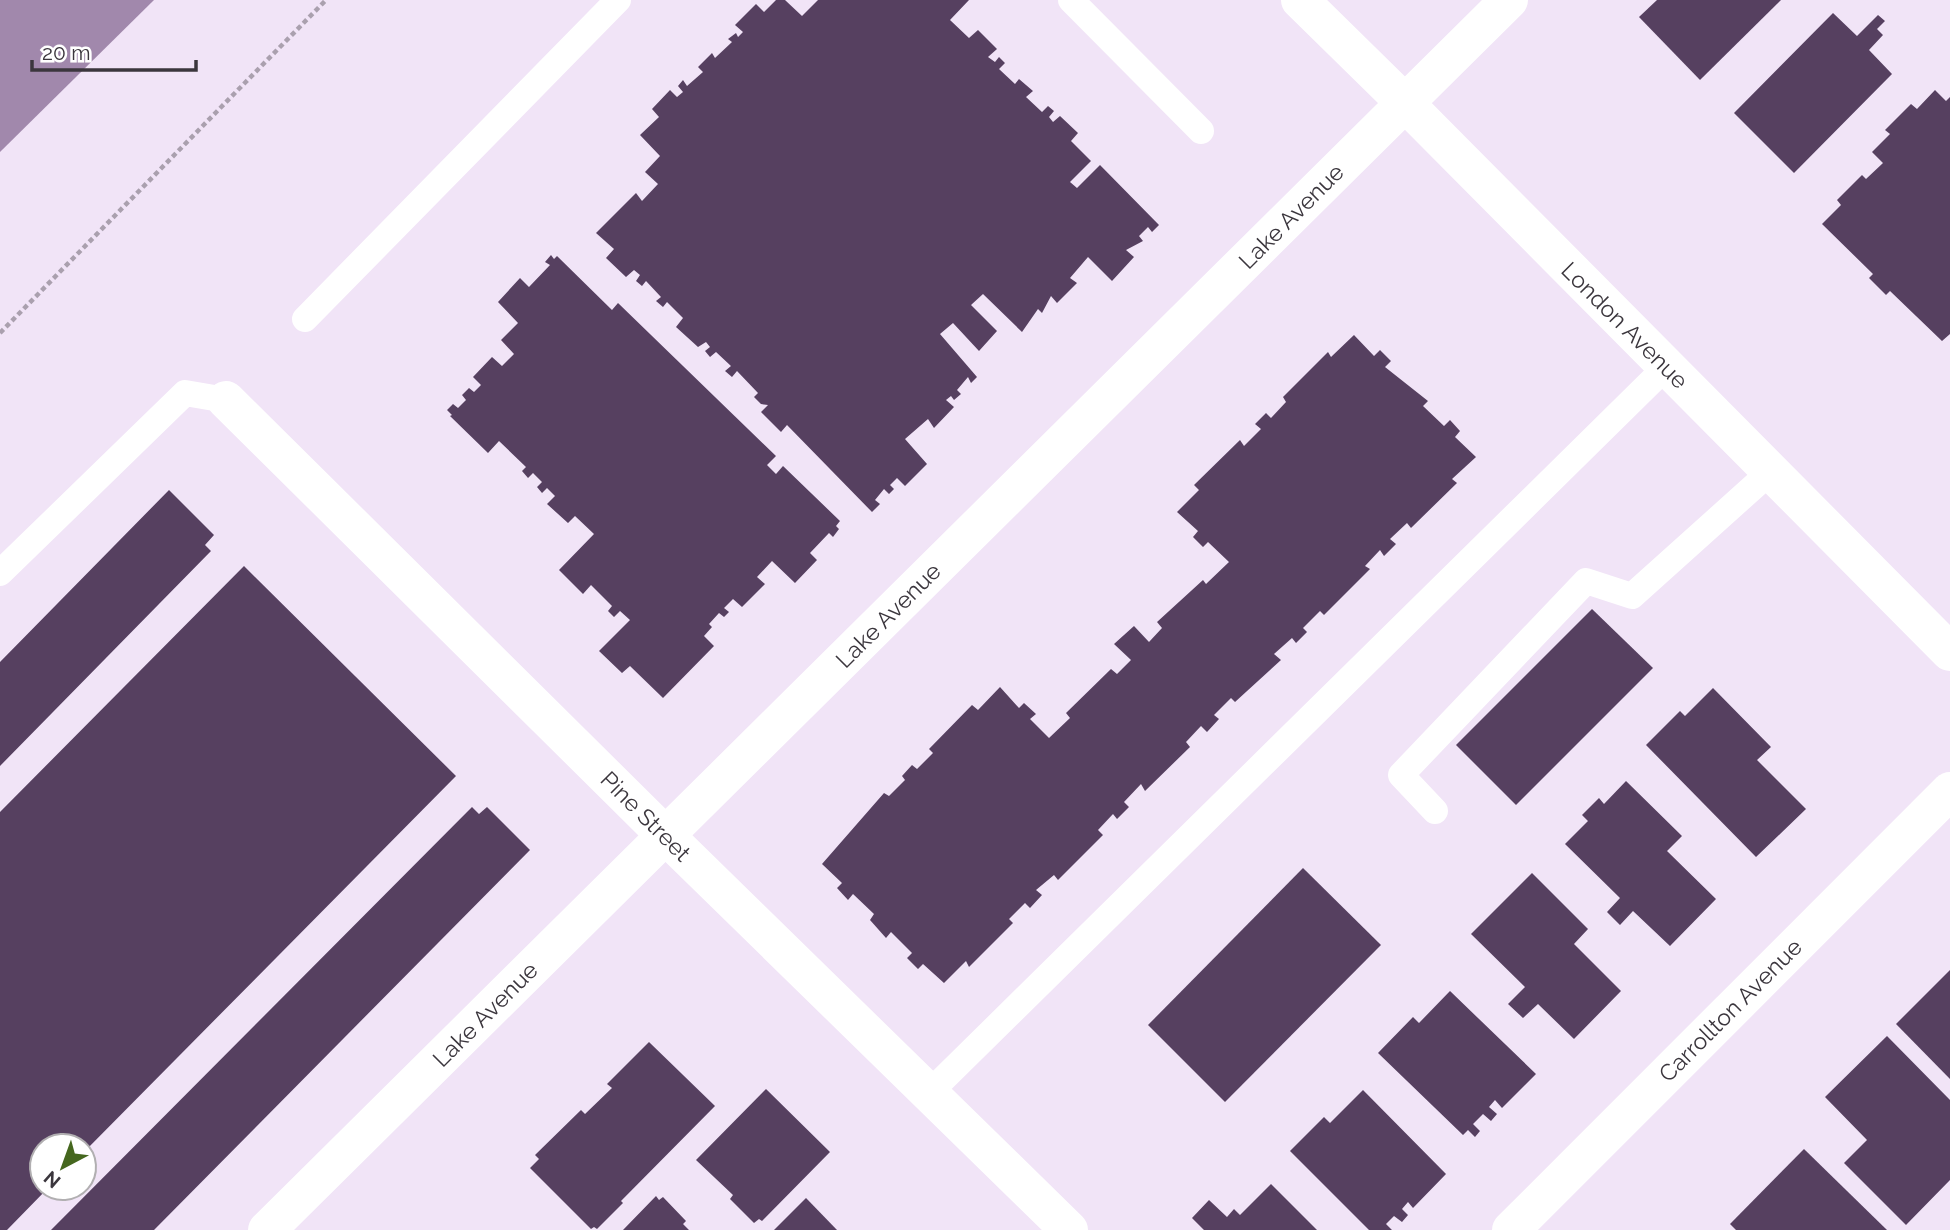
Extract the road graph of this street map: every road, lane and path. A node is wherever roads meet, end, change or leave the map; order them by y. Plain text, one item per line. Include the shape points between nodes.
1 (326, 0) edge
2 (618, 0) edge
3 (1072, 0) edge
4 (1300, 0) edge
5 (1509, 0) edge
6 (1405, 103) junction
7 (1201, 131) dead end
8 (305, 319) dead end
9 (0, 333) edge
10 (1666, 367) junction
11 (226, 400) joint
12 (1770, 471) junction
13 (0, 573) edge
14 (1950, 652) edge
15 (1950, 791) edge
16 (1435, 810) dead end
17 (665, 835) junction
18 (929, 1093) junction
19 (267, 1230) edge
20 (1069, 1230) edge
21 (1511, 1230) edge

1 - 9 path
2 - 8 lane
3 - 7 lane
4 - 6 street, London Avenue
5 - 6 street, Lake Avenue
6 - 10 street, London Avenue
6 - 17 street, Lake Avenue
10 - 12 street, London Avenue
10 - 18 lane
11 - 13 lane via 185,393
11 - 17 street, Pine Street
12 - 14 street, London Avenue
12 - 16 lane via 1632,596 1586,580 1401,775
15 - 21 street, Carrollton Avenue
17 - 18 street, Pine Street
17 - 19 street, Lake Avenue
18 - 20 street, Pine Street

